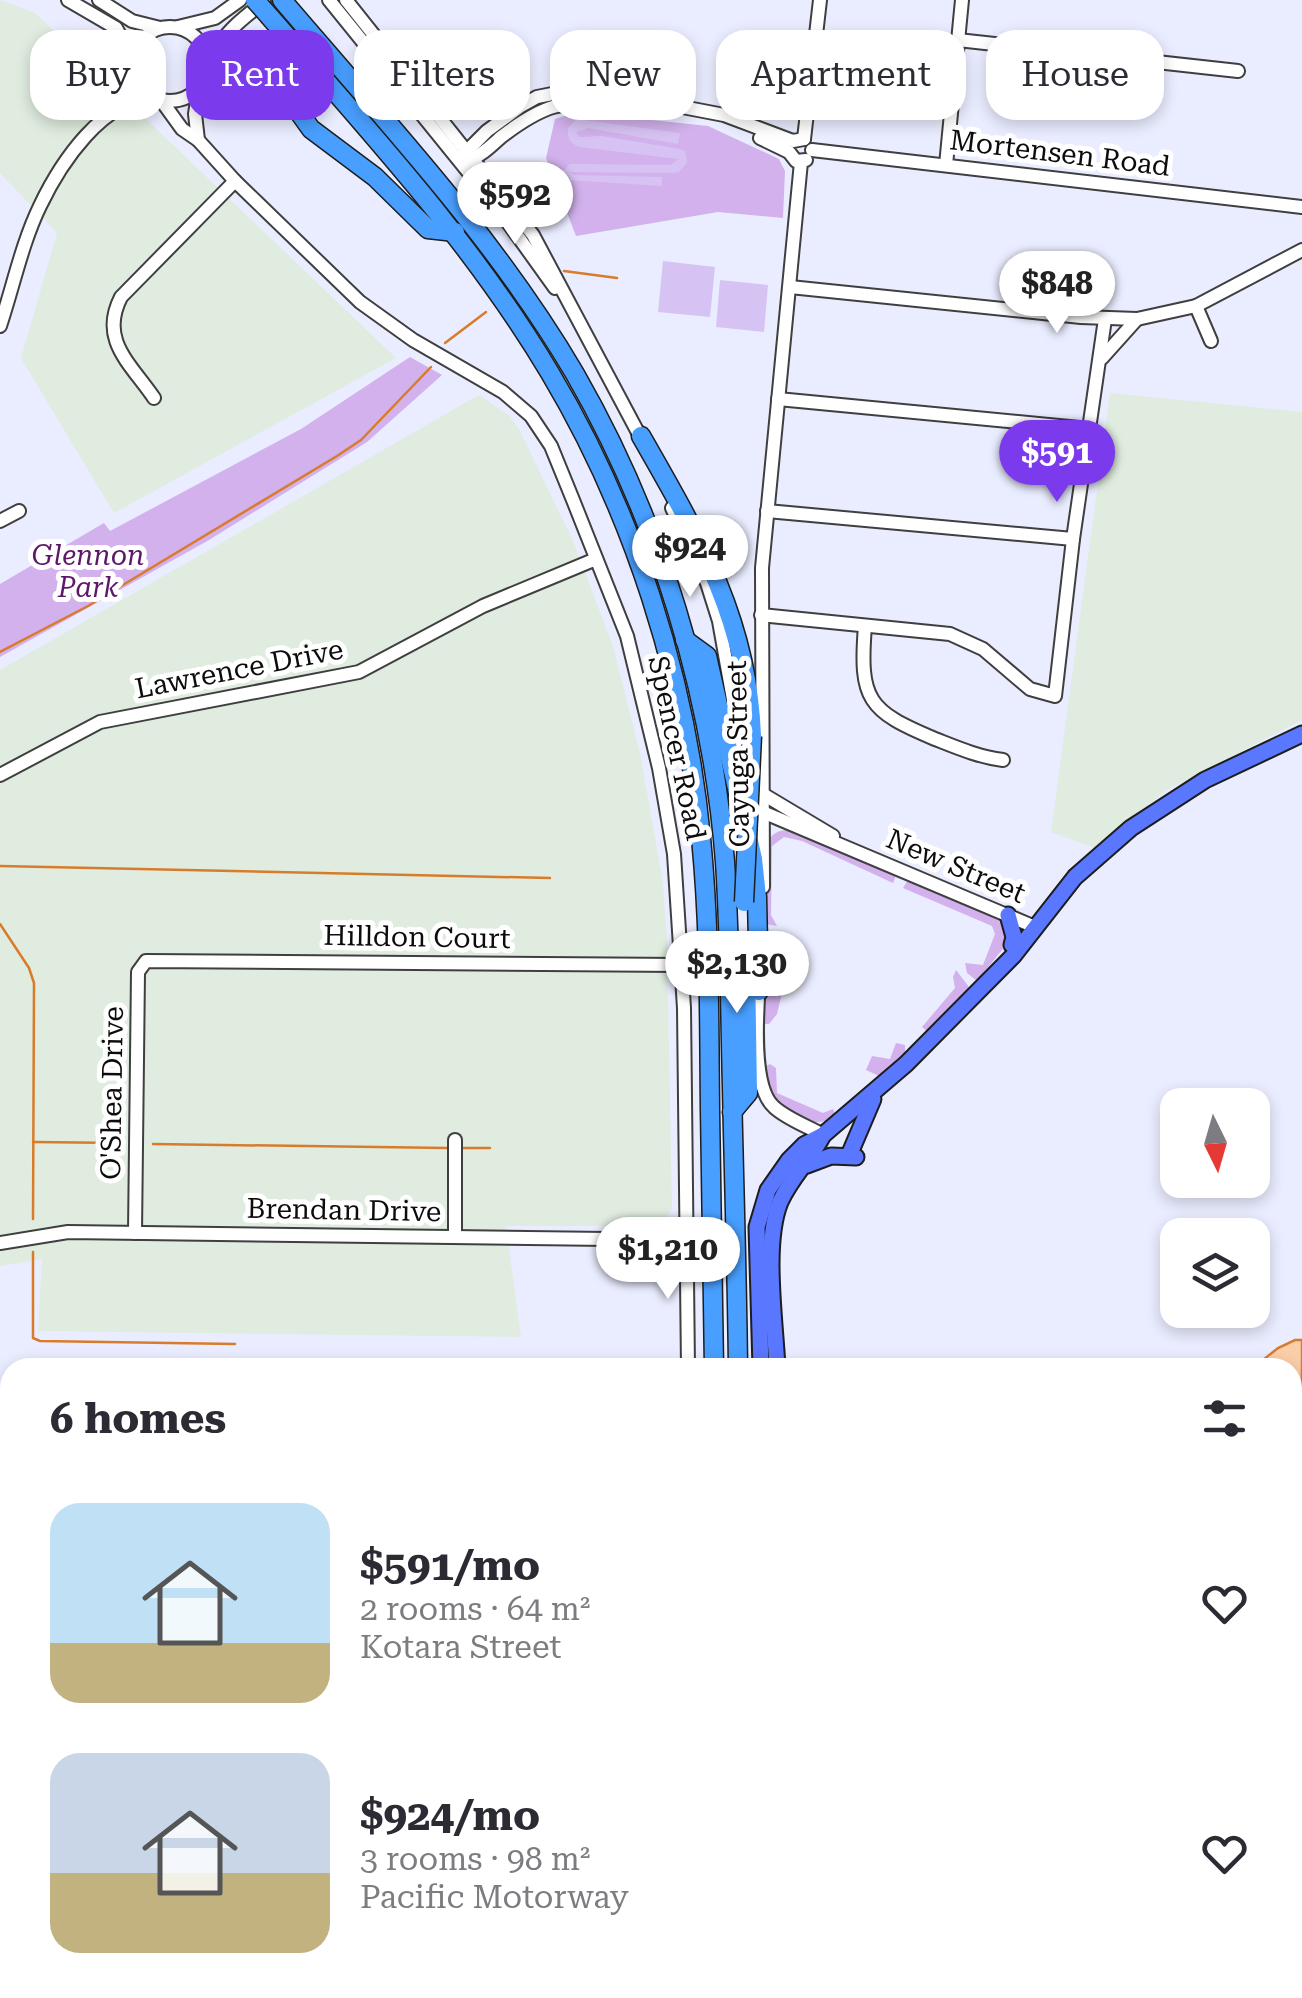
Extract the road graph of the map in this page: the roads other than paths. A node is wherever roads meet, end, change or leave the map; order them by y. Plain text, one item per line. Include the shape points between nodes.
1 (68, 0) edge
2 (99, 0) edge
3 (240, 0) edge
4 (255, 0) edge
5 (328, 0) edge
6 (346, 0) edge
7 (820, 0) edge
8 (962, 0) edge
9 (285, 3) edge
10 (268, 8) edge
11 (166, 28) junction
12 (117, 30) edge
13 (162, 30) edge
14 (229, 30) edge
15 (371, 30) edge
16 (959, 30) edge
17 (354, 32) edge
18 (186, 33) edge
19 (966, 41) edge
20 (1238, 71) dead end
21 (550, 93) edge
22 (550, 108) edge
23 (166, 110) edge
24 (696, 110) edge
25 (105, 120) edge
26 (196, 120) edge
27 (304, 120) edge
28 (424, 120) edge
29 (443, 120) edge
30 (950, 120) edge
31 (448, 126) junction
32 (487, 131) junction
33 (501, 137) junction
34 (198, 140) junction
35 (800, 145) junction
36 (471, 154) junction
37 (459, 164) junction
38 (946, 165) junction
39 (491, 178) junction
40 (235, 181) junction
41 (1302, 207) edge
42 (455, 232) junction
43 (1302, 250) edge
44 (790, 287) junction
45 (567, 300) junction
46 (1196, 306) junction
47 (1105, 319) junction
48 (1137, 319) junction
49 (0, 326) edge
50 (1211, 341) dead end
51 (1100, 361) junction
52 (154, 398) dead end
53 (778, 399) junction
54 (1090, 429) junction
55 (641, 436) junction
56 (19, 511) dead end
57 (767, 511) junction
58 (0, 521) edge
59 (1073, 539) junction
60 (596, 559) junction
61 (761, 615) junction
62 (865, 626) junction
63 (685, 640) junction
64 (1302, 734) edge
65 (1003, 760) dead end
66 (744, 762) junction
67 (0, 775) edge
68 (764, 796) junction
69 (765, 813) junction
70 (787, 823) junction
71 (764, 840) junction
72 (857, 850) junction
73 (1008, 915) junction
74 (1034, 927) junction
75 (1012, 946) junction
76 (150, 959) joint
77 (682, 966) junction
78 (758, 990) junction
79 (939, 1031) junction
80 (880, 1086) junction
81 (732, 1112) junction
82 (823, 1135) junction
83 (456, 1140) dead end
84 (803, 1168) junction
85 (135, 1233) junction
86 (455, 1237) junction
87 (688, 1240) junction
88 (0, 1242) edge
89 (688, 1358) edge
90 (714, 1358) edge
91 (738, 1358) edge
92 (761, 1358) edge
93 (777, 1358) edge

1 - 12 street
2 - 11 street via 132,21
3 - 11 street via 215,18
4 - 10 highway, bridge
5 - 17 street
6 - 15 street
7 - 35 street
8 - 16 street
9 - 63 highway via 466,214 539,316 616,456
10 - 14 street
10 - 42 highway
11 - 13 street
11 - 18 street
19 - 20 street
21 - 32 street, Mortensen Road
22 - 33 street, Mortensen Road
23 - 34 street, Spencer Road
24 - 35 street, Mortensen Road
25 - 49 street via 73,154 38,208
26 - 34 street
27 - 42 highway via 428,229
28 - 37 street
29 - 31 street
30 - 38 street
31 - 32 street via 463,133
31 - 36 street
32 - 36 street, Mortensen Road
33 - 36 street, Mortensen Road
33 - 39 street
34 - 40 street, Spencer Road
35 - 38 street, Mortensen Road
35 - 44 street, Cayuga Street via 810,158 801,162
36 - 37 street, Mortensen Road
36 - 39 street
37 - 45 street
38 - 41 street, Mortensen Road
39 - 45 street via 533,235
40 - 52 street via 121,297 111,316 113,338
40 - 60 street, Spencer Road via 346,291 531,416 551,446
42 - 90 highway via 538,352 592,452 641,571 682,714 701,834 708,938
43 - 46 street
44 - 47 street
44 - 53 street, Cayuga Street
45 - 55 street
46 - 48 street
46 - 50 street
47 - 48 street
47 - 51 street
48 - 51 street
51 - 54 street
53 - 54 street
53 - 57 street, Cayuga Street
54 - 59 street
55 - 66 street via 713,602
55 - 81 highway, bridge via 702,544 744,667 752,736 744,859 748,1092
56 - 58 street
57 - 59 street
57 - 61 street, Cayuga Street
59 - 62 street via 1055,696 1030,690 963,638
60 - 67 street, Lawrence Drive via 501,597 359,672 100,722
60 - 77 street, Spencer Road via 627,636 659,768
61 - 62 street
61 - 68 street, Cayuga Street
62 - 65 street via 864,685 877,707 892,721
63 - 78 highway via 707,656 750,841
63 - 81 highway via 711,754 725,860
64 - 74 main road via 1205,780 1131,828 1075,877
66 - 68 street
66 - 69 street via 749,795
68 - 69 street, Cayuga Street
68 - 72 street, New Street
69 - 70 street, New Street
69 - 71 street, Cayuga Street
70 - 71 street
70 - 72 street, New Street
71 - 78 street, Cayuga Street
72 - 73 street, New Street
73 - 74 street, New Street
73 - 75 main road
74 - 75 main road
74 - 79 main road
75 - 79 main road
76 - 77 street, Hilldon Court
76 - 85 street, O'Shea Drive via 138,972
77 - 87 street, Spencer Road
78 - 82 street, Cayuga Street via 760,1075 767,1098
79 - 80 main road
80 - 82 main road
80 - 84 main road via 853,1155
81 - 91 highway
82 - 84 main road
82 - 92 main road via 780,1171 758,1218
83 - 86 street
84 - 93 main road via 785,1191 772,1226
85 - 86 street, Brendan Drive
85 - 88 street, Brendan Drive via 44,1234
86 - 87 street, Brendan Drive
87 - 89 street, Spencer Road

